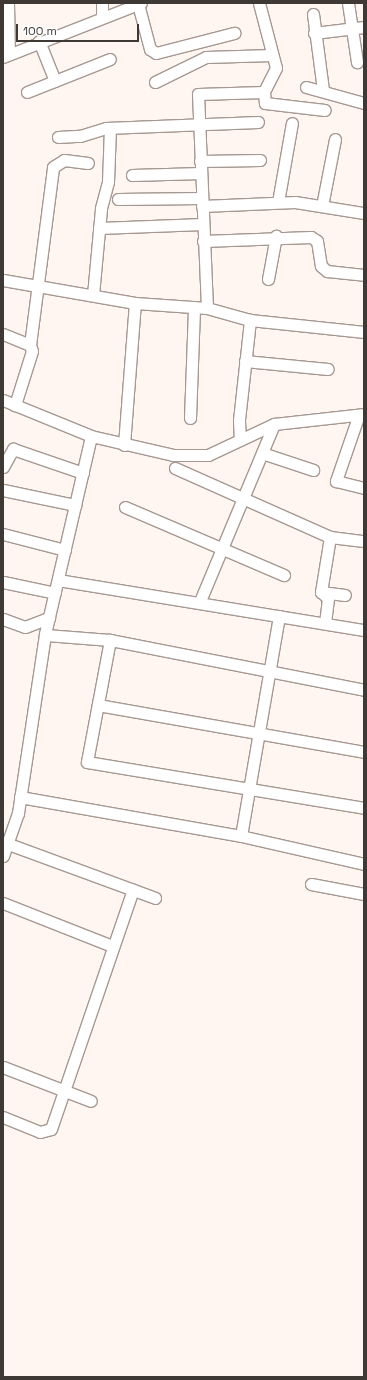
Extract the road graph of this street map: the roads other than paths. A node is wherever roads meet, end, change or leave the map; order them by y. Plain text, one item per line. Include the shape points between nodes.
1 (8, 3) edge
2 (102, 3) edge
3 (259, 3) edge
4 (348, 3) edge
5 (139, 4) edge
6 (313, 14) dead end
7 (102, 17) junction
8 (364, 27) edge
9 (352, 28) junction
10 (234, 33) dead end
11 (314, 33) junction
12 (39, 42) junction
13 (6, 55) edge
14 (272, 55) junction
15 (110, 59) dead end
16 (357, 62) dead end
17 (55, 82) junction
18 (155, 82) dead end
19 (306, 88) dead end
20 (323, 90) junction
21 (27, 92) dead end
22 (264, 92) junction
23 (364, 103) edge
24 (325, 110) dead end
25 (258, 122) dead end
26 (292, 123) dead end
27 (199, 125) junction
28 (110, 128) junction
29 (58, 137) dead end
30 (335, 139) dead end
31 (260, 160) dead end
32 (200, 161) junction
33 (88, 163) dead end
34 (201, 173) junction
35 (132, 175) dead end
36 (118, 200) dead end
37 (202, 202) junction
38 (278, 202) junction
39 (322, 206) junction
40 (364, 213) edge
41 (203, 224) junction
42 (99, 228) junction
43 (276, 236) junction
44 (203, 241) junction
45 (364, 275) edge
46 (268, 279) dead end
47 (3, 280) edge
48 (38, 286) junction
49 (93, 296) junction
50 (135, 302) junction
51 (194, 307) junction
52 (207, 308) junction
53 (250, 320) junction
54 (364, 332) edge
55 (3, 334) edge
56 (30, 345) junction
57 (245, 361) junction
58 (328, 369) dead end
59 (3, 400) edge
60 (14, 405) junction
61 (360, 416) edge
62 (190, 418) dead end
63 (274, 424) junction
64 (91, 436) junction
65 (240, 440) junction
66 (124, 445) junction
67 (262, 453) junction
68 (3, 467) edge
69 (175, 468) dead end
70 (313, 470) dead end
71 (82, 473) junction
72 (364, 488) edge
73 (3, 490) edge
74 (244, 498) junction
75 (75, 505) junction
76 (125, 507) dead end
77 (3, 534) edge
78 (330, 536) junction
79 (364, 541) edge
80 (222, 548) junction
81 (65, 550) junction
82 (284, 575) dead end
83 (58, 580) junction
84 (3, 582) edge
85 (321, 592) junction
86 (55, 594) junction
87 (345, 595) dead end
88 (200, 601) junction
89 (279, 616) junction
90 (49, 618) junction
91 (3, 619) edge
92 (325, 623) junction
93 (364, 630) edge
94 (46, 635) junction
95 (110, 640) junction
96 (269, 673) junction
97 (364, 690) edge
98 (98, 705) junction
99 (259, 733) junction
100 (364, 752) edge
101 (250, 787) junction
102 (20, 797) junction
103 (364, 808) edge
104 (241, 836) junction
105 (5, 843) edge
106 (3, 856) edge
107 (364, 864) edge
108 (311, 884) dead end
109 (133, 890) junction
110 (364, 894) edge
111 (155, 898) dead end
112 (3, 903) edge
113 (112, 946) junction
114 (3, 1067) edge
115 (64, 1090) junction
116 (91, 1101) dead end
117 (3, 1117) edge

1 - 13 street
2 - 7 street
3 - 14 street
4 - 9 street
5 - 7 street
5 - 10 street via 150,49 156,52
6 - 11 street
7 - 12 street
8 - 9 street
9 - 11 street
9 - 16 street
11 - 20 street
12 - 13 street
12 - 17 street
14 - 18 street via 206,57
14 - 22 street via 276,74
15 - 17 street
17 - 21 street
19 - 20 street
20 - 23 street
22 - 24 street via 265,102
22 - 27 street via 198,94
25 - 27 street
26 - 38 street
27 - 28 street
27 - 32 street
28 - 29 street via 80,136
28 - 42 street via 108,182
30 - 39 street
31 - 32 street
32 - 34 street
33 - 48 street via 64,160 53,167
34 - 35 street
34 - 37 street
36 - 37 street
37 - 38 street
37 - 41 street
38 - 39 street
39 - 40 street
41 - 42 street
41 - 44 street
42 - 49 street
43 - 44 street
43 - 45 street via 311,237 317,240 321,266 327,271
43 - 46 street
44 - 52 street
47 - 48 street
48 - 49 street
48 - 56 street
49 - 50 street
50 - 51 street
50 - 66 street
51 - 52 street
51 - 62 street
52 - 53 street
53 - 54 street
53 - 57 street
55 - 56 street
56 - 60 street via 32,359
57 - 58 street
57 - 65 street
59 - 60 street
60 - 64 street
61 - 63 street
61 - 72 street via 336,481
63 - 65 street
63 - 67 street
64 - 66 street
64 - 71 street
65 - 66 street via 208,455 173,455
67 - 70 street
67 - 74 street
68 - 71 street via 13,449
69 - 74 street
71 - 75 street
73 - 75 street
74 - 78 street
74 - 80 street
75 - 81 street
76 - 80 street
77 - 81 street
78 - 79 street
78 - 85 street
80 - 82 street
80 - 88 street
81 - 83 street
83 - 86 street
83 - 88 street
84 - 86 street
85 - 87 street
85 - 92 street via 328,598
86 - 90 street
88 - 89 street
89 - 92 street
89 - 96 street
90 - 91 street via 25,627
90 - 94 street
92 - 93 street
94 - 95 street
94 - 102 street
95 - 96 street
95 - 98 street
96 - 97 street
96 - 99 street
98 - 99 street
98 - 101 street via 87,762
99 - 100 street
99 - 101 street
101 - 103 street
101 - 104 street
102 - 104 street
102 - 105 street
104 - 107 street
105 - 106 street
105 - 109 street
108 - 110 street
109 - 111 street
109 - 113 street
112 - 113 street
113 - 115 street
114 - 115 street
115 - 116 street
115 - 117 street via 47,1132

